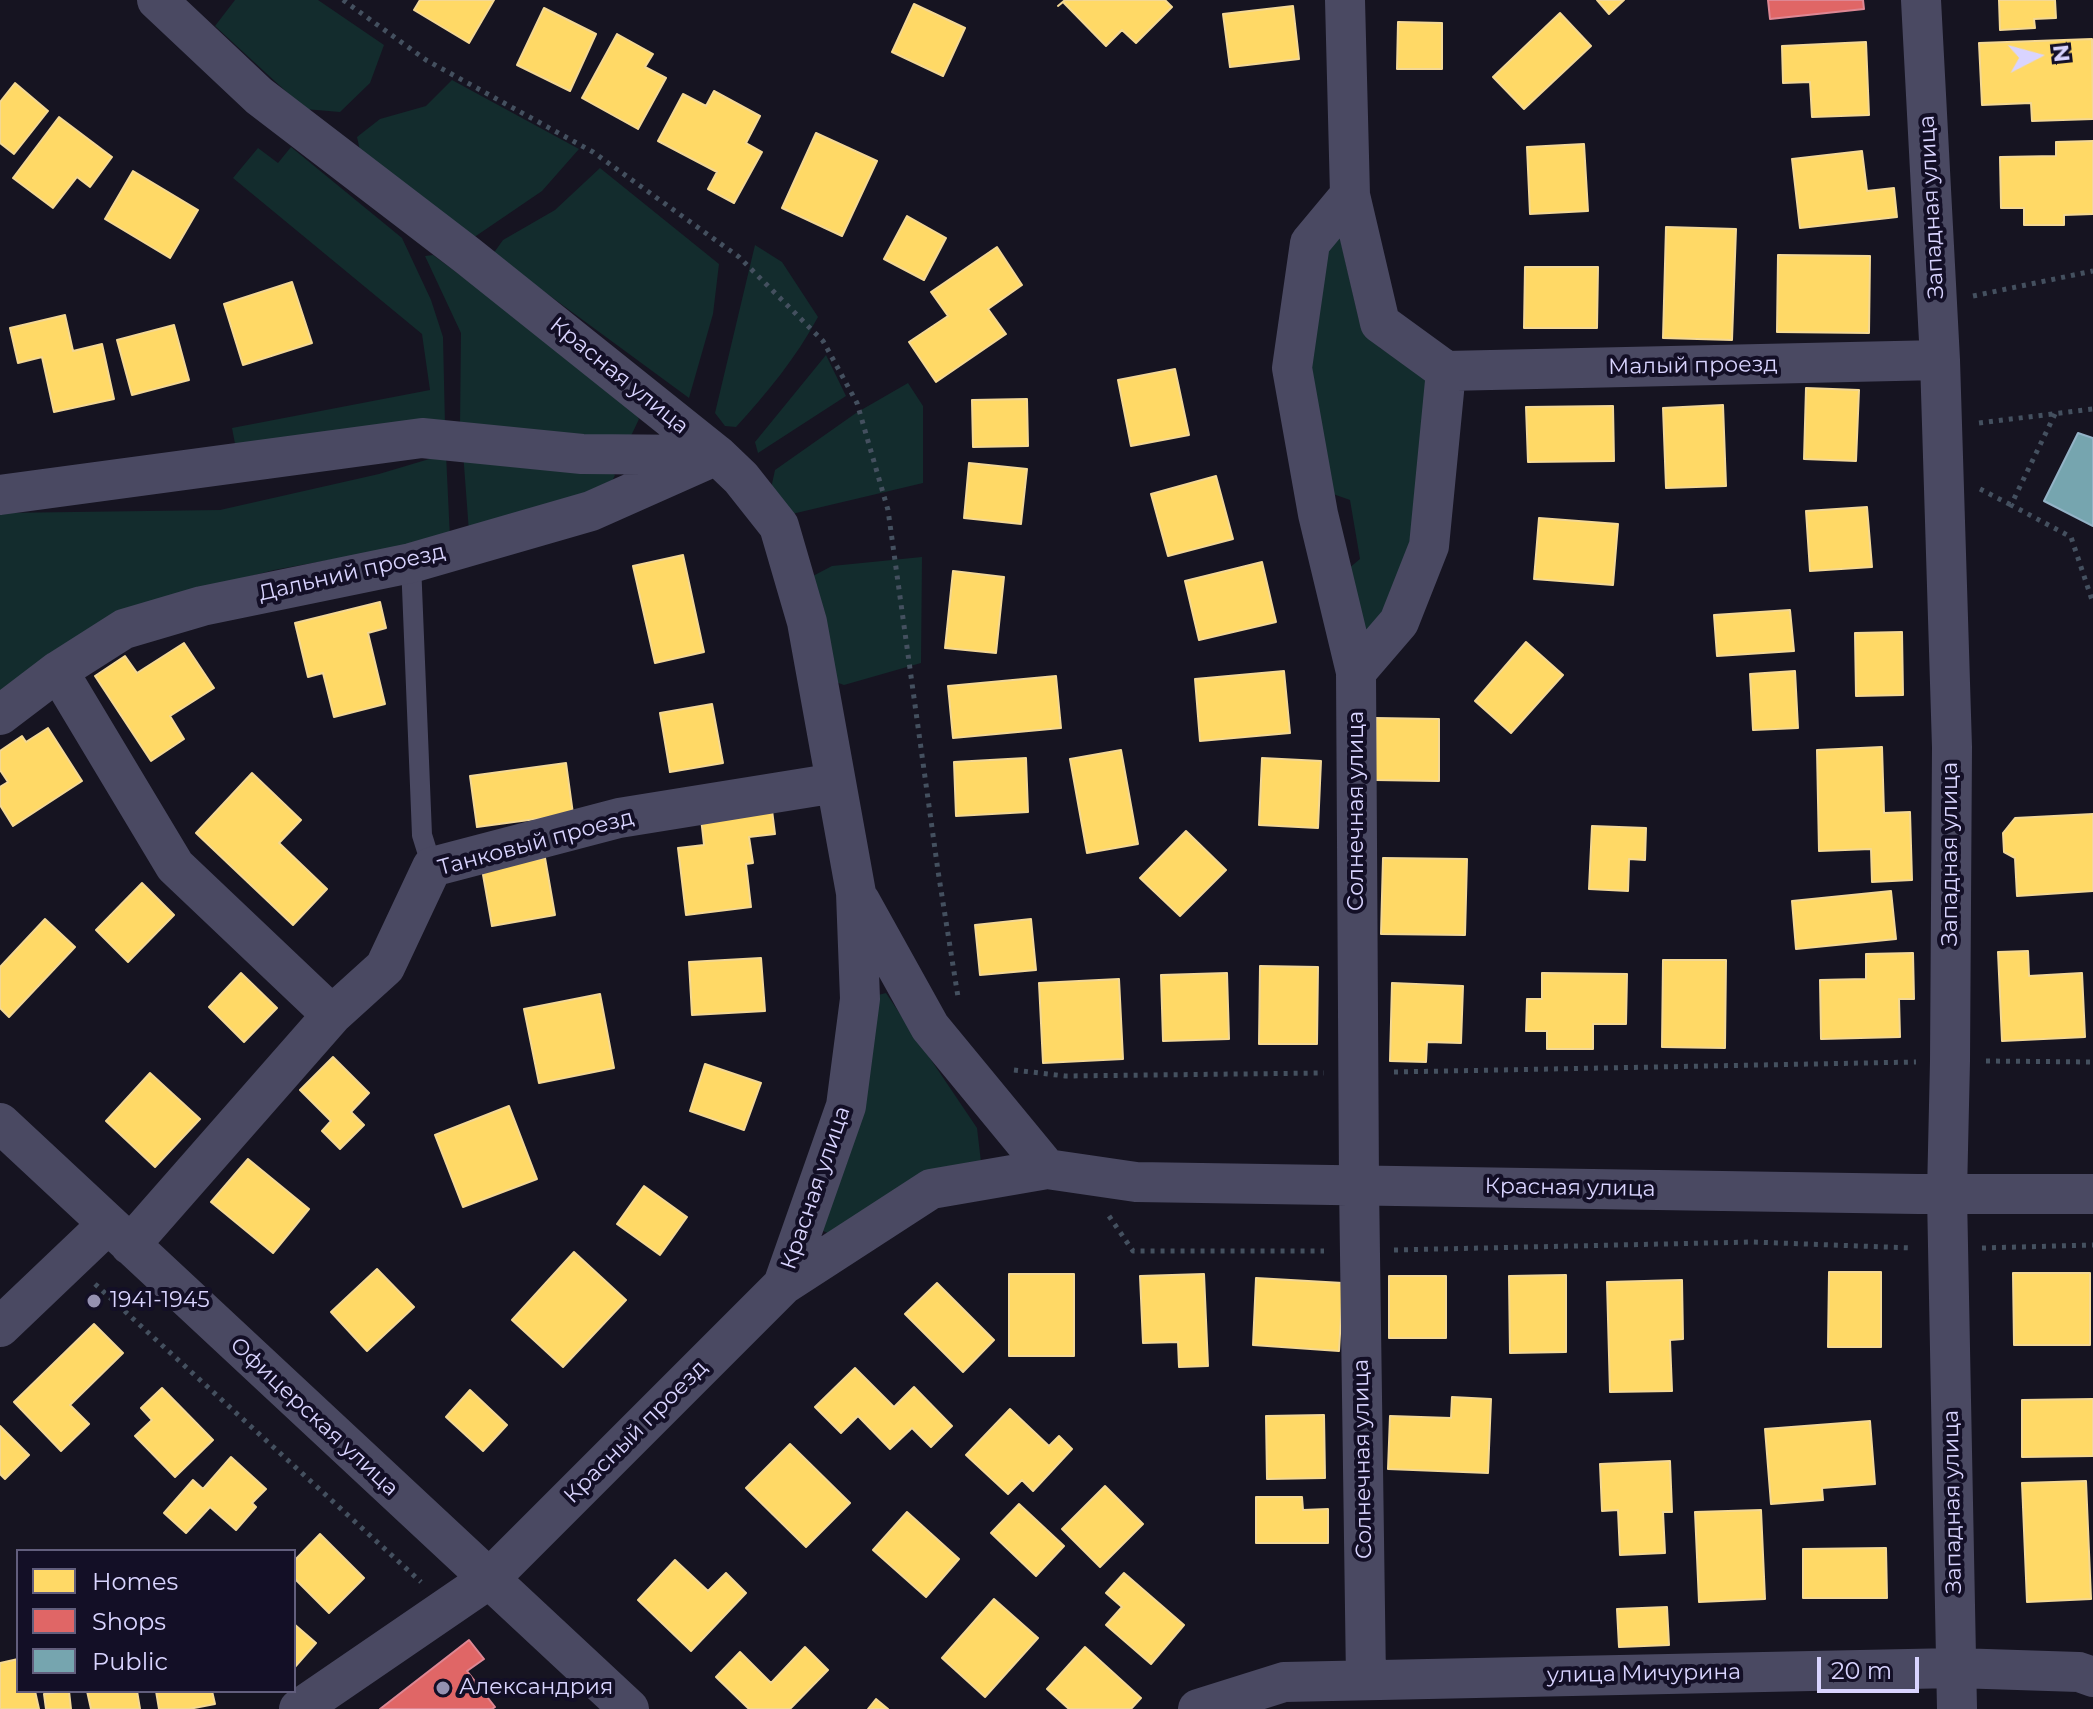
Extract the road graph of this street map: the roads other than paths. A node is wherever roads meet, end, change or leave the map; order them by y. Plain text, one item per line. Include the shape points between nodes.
1 (157, 0) edge
2 (1345, 0) edge
3 (1921, 0) edge
4 (1350, 195) junction
5 (1940, 360) junction
6 (1446, 371) junction
7 (717, 455) junction
8 (0, 495) edge
9 (411, 563) junction
10 (58, 671) junction
11 (1356, 672) junction
12 (0, 715) edge
13 (836, 783) junction
14 (432, 867) junction
15 (856, 893) junction
16 (332, 1015) junction
17 (0, 1123) edge
18 (1047, 1169) junction
19 (1359, 1184) junction
20 (1947, 1194) junction
21 (2093, 1194) edge
22 (119, 1235) junction
23 (783, 1285) junction
24 (0, 1327) edge
25 (489, 1579) junction
26 (1956, 1668) junction
27 (2093, 1677) edge
28 (1366, 1680) junction
29 (299, 1709) edge
30 (629, 1709) edge
31 (1198, 1709) edge
32 (1957, 1709) edge

1 - 7 street, Красная улица via 259,96
2 - 4 street
3 - 5 street, Западная улица
4 - 6 street via 1380,323
4 - 11 street, Солнечная улица via 1310,243 1292,368 1318,514
5 - 6 street, Малый проезд
5 - 20 street, Западная улица via 1952,747
6 - 11 street via 1429,546 1399,622
7 - 8 street via 582,454 422,438
7 - 9 street, Дальний проезд via 591,511
7 - 13 street, Красная улица via 779,526 807,622
9 - 10 street, Дальний проезд via 202,606 124,629
9 - 14 lane via 422,835
10 - 12 street, Дальний проезд
10 - 16 street via 175,866
11 - 19 street, Солнечная улица
13 - 14 street, Танковый проезд via 619,818
13 - 15 street, Красная улица
14 - 16 street, Танковый проезд via 385,967
15 - 18 street, Красная улица via 930,1027
15 - 23 street, Красная улица via 860,999 846,1106
16 - 22 street, Танковый проезд
17 - 22 street, Офицерская улица
18 - 19 street, Красная улица via 1136,1182
18 - 23 street, Красная улица via 931,1189
19 - 20 street, Красная улица
19 - 28 street, Солнечная улица
20 - 21 street, Красная улица
20 - 26 street, Западная улица
22 - 24 street, Танковый проезд via 68,1262
22 - 25 street, Офицерская улица
23 - 25 street, Красный проезд
25 - 29 street, Красный проезд
25 - 30 street, Офицерская улица
26 - 27 street, улица Мичурина via 2079,1672
26 - 28 street, улица Мичурина
26 - 32 street, Западная улица
28 - 31 street, улица Мичурина via 1284,1682

